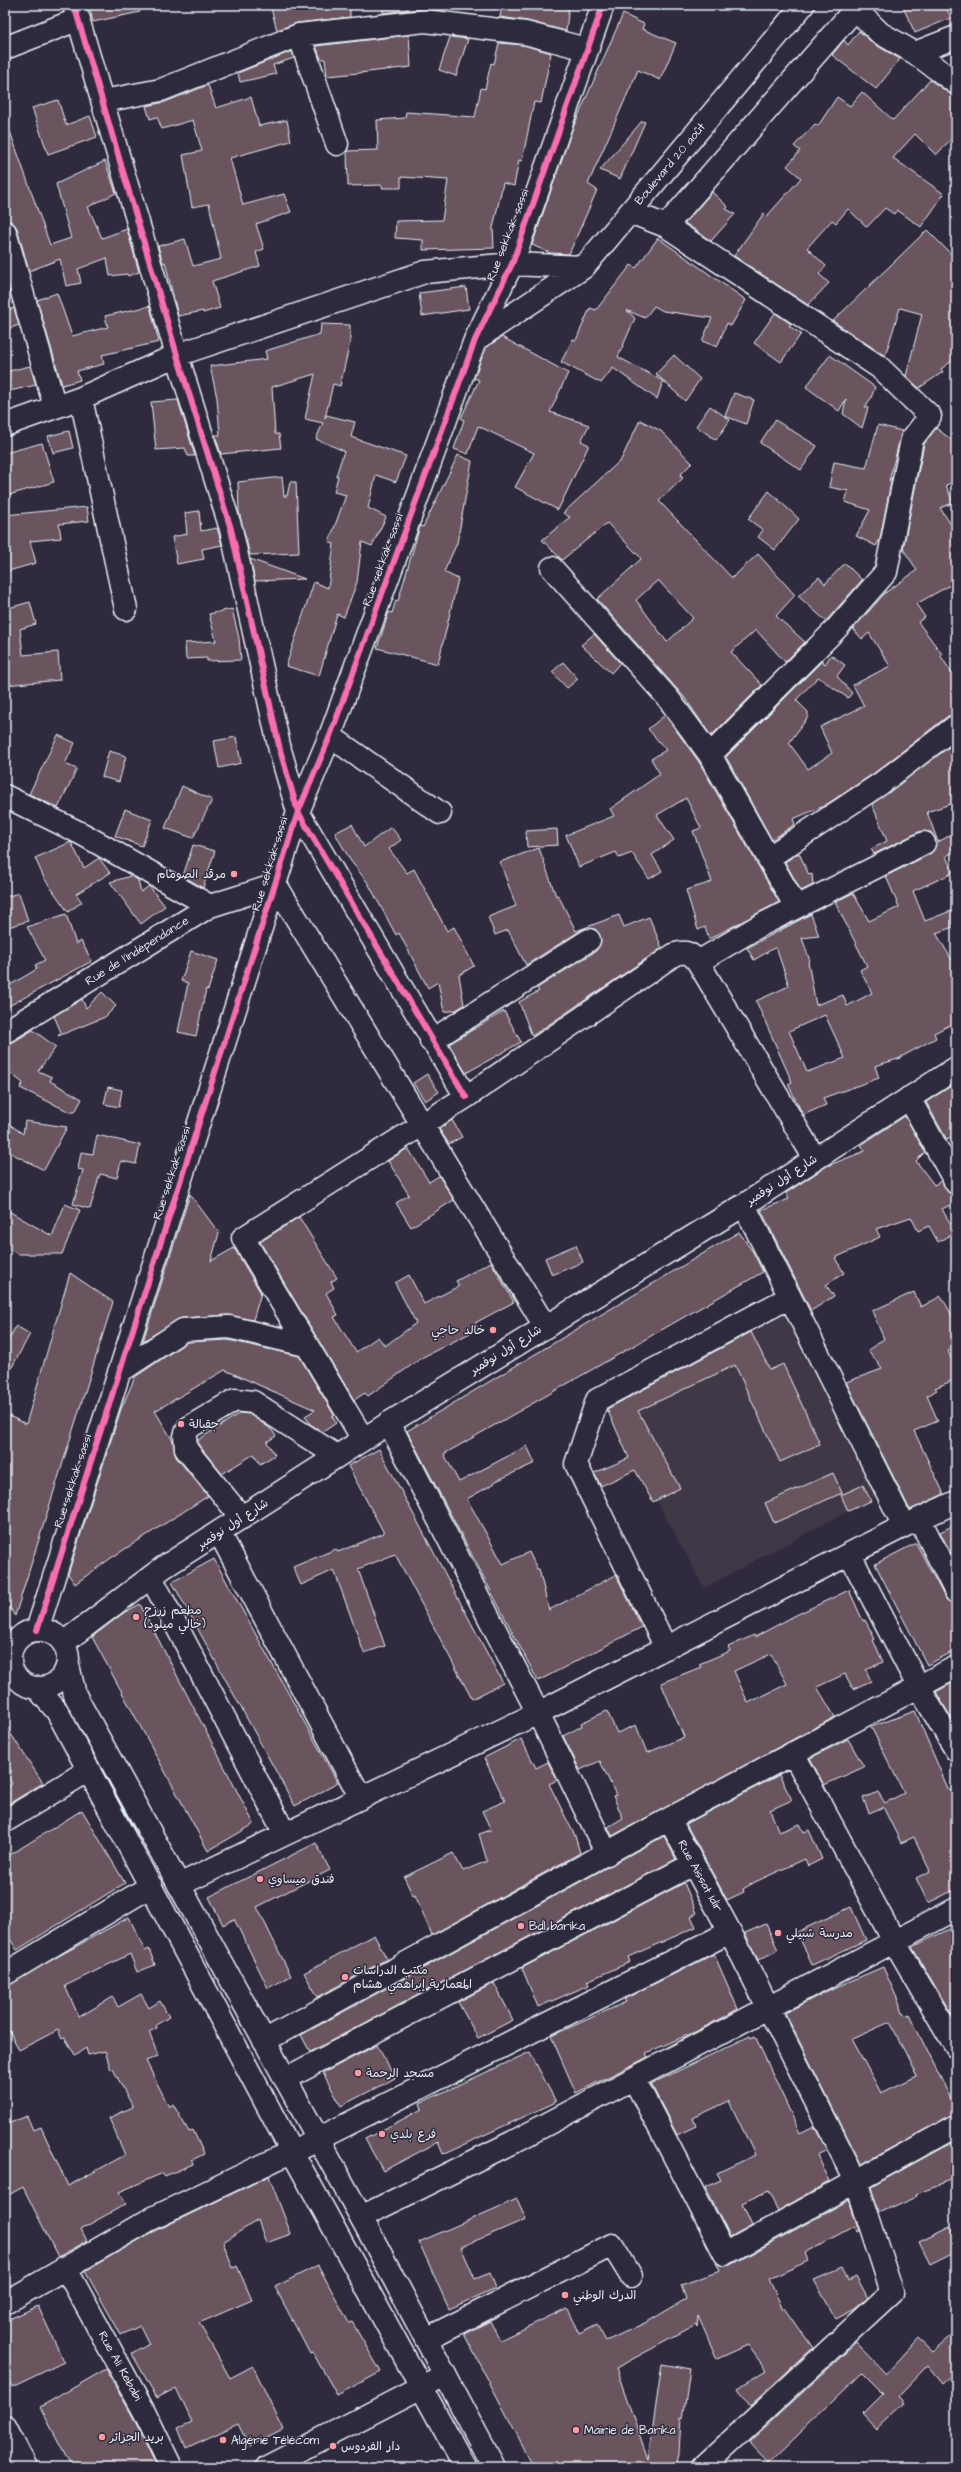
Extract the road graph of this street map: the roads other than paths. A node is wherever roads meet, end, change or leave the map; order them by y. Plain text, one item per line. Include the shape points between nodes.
1 (603, 5) edge
2 (803, 5) edge
3 (853, 7) edge
4 (76, 12) edge
5 (423, 13) edge
6 (299, 35) junction
7 (956, 37) edge
8 (5, 48) edge
9 (586, 49) junction
10 (915, 53) junction
11 (956, 83) edge
12 (104, 101) junction
13 (337, 144) dead end
14 (630, 212) junction
15 (666, 226) junction
16 (5, 232) edge
17 (512, 264) junction
18 (584, 267) junction
19 (476, 340) junction
20 (177, 355) junction
21 (81, 398) junction
22 (55, 407) junction
23 (5, 425) edge
24 (552, 568) dead end
25 (126, 608) dead end
26 (956, 726) edge
27 (330, 736) junction
28 (710, 755) junction
29 (5, 796) edge
30 (298, 812) junction
31 (440, 813) dead end
32 (924, 843) dead end
33 (768, 858) junction
34 (276, 885) junction
35 (210, 906) junction
36 (796, 907) junction
37 (589, 940) dead end
38 (698, 962) junction
39 (5, 1032) edge
40 (431, 1041) junction
41 (956, 1068) edge
42 (466, 1097) junction
43 (909, 1098) junction
44 (422, 1125) junction
45 (816, 1159) junction
46 (956, 1183) edge
47 (744, 1205) junction
48 (790, 1297) junction
49 (545, 1326) junction
50 (306, 1344) junction
51 (119, 1372) junction
52 (389, 1423) junction
53 (363, 1439) junction
54 (337, 1456) junction
55 (956, 1502) edge
56 (242, 1518) junction
57 (912, 1523) junction
58 (219, 1532) junction
59 (850, 1555) junction
60 (151, 1577) junction
61 (956, 1592) edge
62 (37, 1630) junction
63 (63, 1642) junction
64 (666, 1648) junction
65 (8, 1664) edge
66 (68, 1665) junction
67 (956, 1667) edge
68 (918, 1686) junction
69 (37, 1688) junction
70 (538, 1713) junction
71 (956, 1750) edge
72 (793, 1753) junction
73 (89, 1770) junction
74 (361, 1798) junction
75 (669, 1820) junction
76 (5, 1822) edge
77 (285, 1834) junction
78 (607, 1854) junction
79 (693, 1864) junction
80 (179, 1885) junction
81 (151, 1886) junction
82 (956, 1909) edge
83 (730, 1932) junction
84 (894, 1941) junction
85 (5, 1974) edge
86 (769, 2008) junction
87 (264, 2041) junction
88 (956, 2047) edge
89 (285, 2079) junction
90 (634, 2079) junction
91 (956, 2126) edge
92 (318, 2139) junction
93 (292, 2152) junction
94 (856, 2181) junction
95 (360, 2217) junction
96 (65, 2267) junction
97 (631, 2276) dead end
98 (5, 2303) edge
99 (426, 2339) junction
100 (445, 2375) junction
101 (422, 2388) junction
102 (5, 2427) edge
103 (26, 2467) edge
104 (171, 2467) edge
105 (267, 2467) edge
106 (464, 2467) edge
107 (494, 2467) edge
108 (703, 2467) edge

1 - 9 street, Rue sekkak sassi
2 - 14 street, Boulevard 20 août
3 - 10 street via 880,33
3 - 15 street
4 - 8 street
4 - 12 street
5 - 6 street
5 - 9 street via 525,33
6 - 12 street via 161,90
6 - 13 street
7 - 10 street
9 - 17 street, Rue sekkak sassi
10 - 11 street
12 - 20 street
14 - 15 street
14 - 18 street, Boulevard 20 août
15 - 28 street via 879,367 930,416 912,439 886,572 836,630
16 - 22 street
17 - 18 street
17 - 19 street, Rue sekkak sassi
17 - 20 street via 425,272
18 - 19 street, Boulevard 20 août
19 - 27 street, Rue sekkak sassi
20 - 21 street
20 - 30 street via 231,529 280,750
21 - 22 street
21 - 25 street
22 - 23 street
24 - 28 street via 668,698
26 - 33 street via 880,784
27 - 30 street, Rue sekkak sassi
27 - 31 street
28 - 33 street
29 - 35 street via 82,834
30 - 34 street, Rue sekkak sassi
30 - 40 street
32 - 36 street
33 - 36 street
34 - 35 street, Rue de l'indépendance
34 - 44 street
34 - 51 street, Rue sekkak sassi
35 - 39 street, Rue de l'indépendance
36 - 38 street
37 - 40 street
38 - 42 street via 691,954 675,954
38 - 45 street
40 - 42 street
41 - 43 street, شارع أول نوفمبر
42 - 44 street
43 - 45 street, شارع أول نوفمبر
43 - 46 street
44 - 49 street
44 - 50 street via 243,1238
45 - 47 street, شارع أول نوفمبر
47 - 48 street
47 - 49 street, شارع أول نوفمبر
48 - 57 street
48 - 64 street via 597,1400 576,1464
49 - 52 street, شارع أول نوفمبر
50 - 51 street via 229,1327 183,1330
50 - 53 street
51 - 62 street, Rue sekkak sassi
52 - 53 street, شارع أول نوفمبر
52 - 70 street
53 - 54 street, شارع أول نوفمبر
54 - 56 street, شارع أول نوفمبر
54 - 56 street via 253,1402 235,1400 188,1428 185,1436 186,1449
55 - 57 street
56 - 58 street, شارع أول نوفمبر
57 - 59 street
57 - 61 street
58 - 60 street, شارع أول نوفمبر
58 - 74 street
59 - 64 street
59 - 68 street
60 - 63 street, شارع أول نوفمبر
60 - 77 street
62 - 63 street via 52,1633
62 - 65 street via 27,1632 19,1638
63 - 66 street via 67,1650
64 - 70 street
65 - 69 street via 23,1684
66 - 69 street via 64,1675 57,1682 48,1687
66 - 80 street via 75,1695
67 - 68 street
68 - 71 street
68 - 72 street
69 - 73 street via 57,1711
70 - 74 street
70 - 78 street
72 - 75 street
72 - 84 street
73 - 76 street
73 - 81 street
74 - 77 street
75 - 78 street
75 - 79 street, Rue Aïssat Idir
77 - 80 street
78 - 87 street
79 - 83 street, Rue Aïssat Idir
79 - 89 street
80 - 87 street
81 - 85 street
81 - 93 street
82 - 84 street
83 - 86 street, Rue Aïssat Idir
83 - 92 street
84 - 86 street
84 - 88 street
86 - 90 street
86 - 94 street, Rue Aïssat Idir
87 - 89 street
89 - 92 street
90 - 94 street via 725,2254
90 - 95 street
91 - 94 street
92 - 93 street
92 - 95 street
93 - 96 street via 149,2220
93 - 101 street
94 - 108 street, Rue Aïssat Idir via 892,2292
95 - 99 street
96 - 98 street
96 - 104 street, Rue Ali Kebabi via 144,2411
97 - 99 street via 612,2245
99 - 100 street
100 - 101 street
100 - 107 street
101 - 105 street
101 - 106 street
102 - 103 street

